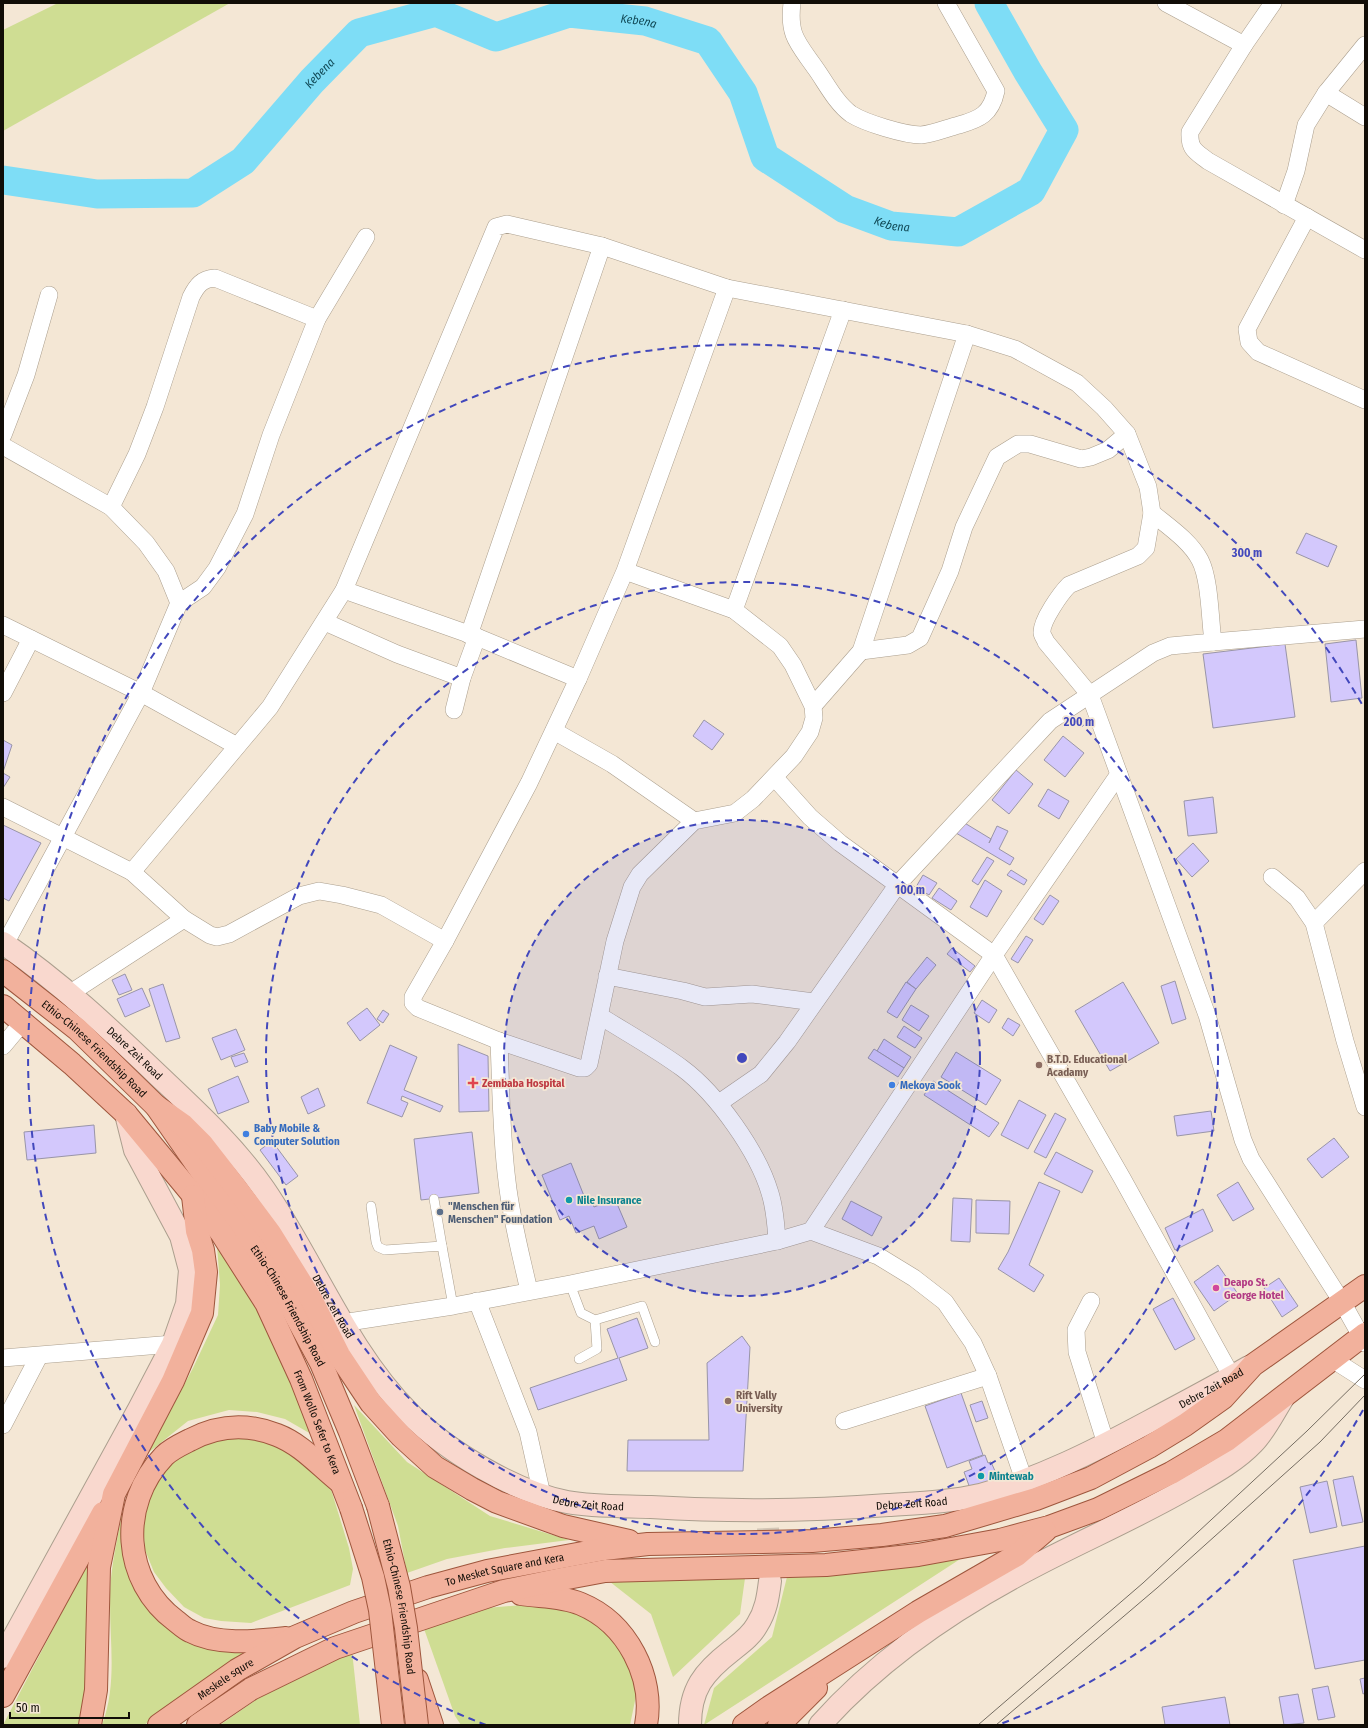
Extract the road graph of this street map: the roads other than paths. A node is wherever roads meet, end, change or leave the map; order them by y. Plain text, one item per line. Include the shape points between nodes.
1 (792, 3) edge
2 (946, 3) edge
3 (1166, 3) edge
4 (1273, 3) edge
5 (1244, 45) junction
6 (1365, 45) edge
7 (1326, 93) junction
8 (1365, 117) edge
9 (1284, 205) junction
10 (1307, 217) junction
11 (366, 237) dead end
12 (602, 246) junction
13 (1365, 250) edge
14 (727, 288) junction
15 (49, 295) dead end
16 (844, 310) junction
17 (318, 319) junction
18 (967, 334) junction
19 (1365, 400) edge
20 (1127, 434) junction
21 (3, 435) edge
22 (3, 446) edge
23 (111, 507) junction
24 (1152, 513) junction
25 (625, 571) junction
26 (344, 590) junction
27 (179, 603) junction
28 (734, 610) junction
29 (324, 622) junction
30 (3, 625) edge
31 (1365, 629) edge
32 (473, 636) junction
33 (31, 639) junction
34 (1213, 642) junction
35 (861, 651) junction
36 (462, 678) junction
37 (578, 679) junction
38 (141, 692) junction
39 (3, 694) edge
40 (1090, 695) junction
41 (813, 706) junction
42 (454, 710) dead end
43 (554, 731) junction
44 (237, 746) junction
45 (1119, 774) junction
46 (775, 778) junction
47 (3, 807) edge
48 (694, 821) junction
49 (63, 837) junction
50 (1365, 871) edge
51 (132, 872) junction
52 (1272, 877) dead end
53 (898, 884) junction
54 (184, 919) junction
55 (1314, 923) junction
56 (445, 941) junction
57 (4, 944) edge
58 (994, 955) junction
59 (3, 971) edge
60 (607, 976) junction
61 (69, 994) junction
62 (814, 1002) junction
63 (3, 1006) edge
64 (600, 1016) junction
65 (23, 1022) junction
66 (499, 1041) junction
67 (3, 1046) edge
68 (719, 1103) junction
69 (156, 1106) junction
70 (1365, 1107) edge
71 (126, 1114) junction
72 (193, 1194) junction
73 (434, 1199) dead end
74 (371, 1206) dead end
75 (811, 1231) junction
76 (777, 1241) junction
77 (442, 1246) junction
78 (570, 1284) junction
79 (1365, 1286) edge
80 (529, 1292) junction
81 (477, 1301) junction
82 (1091, 1301) dead end
83 (1342, 1302) junction
84 (453, 1306) junction
85 (594, 1320) junction
86 (342, 1323) junction
87 (1364, 1338) edge
88 (655, 1342) dead end
89 (173, 1344) junction
90 (39, 1356) junction
91 (3, 1358) edge
92 (579, 1359) dead end
93 (1332, 1359) junction
94 (1254, 1365) junction
95 (988, 1376) junction
96 (1232, 1377) junction
97 (1365, 1380) edge
98 (1284, 1397) junction
99 (844, 1421) dead end
100 (3, 1425) edge
101 (1106, 1444) junction
102 (1024, 1480) junction
103 (342, 1484) junction
104 (114, 1494) junction
105 (542, 1495) junction
106 (1049, 1527) junction
107 (648, 1544) junction
108 (770, 1581) tunnel mouth
109 (504, 1592) junction
110 (295, 1637) junction
111 (3, 1657) edge
112 (411, 1660) junction
113 (844, 1661) junction
114 (3, 1696) edge
115 (90, 1725) edge
116 (159, 1725) edge
117 (198, 1725) edge
118 (393, 1725) edge
119 (417, 1725) edge
120 (432, 1725) edge
121 (646, 1725) edge
122 (690, 1725) edge
123 (744, 1725) edge
124 (779, 1725) edge
125 (820, 1725) edge

1 - 2 street via 792,33 836,98 851,114 871,124 921,135 974,121 993,105 996,91
3 - 5 street
4 - 5 street
5 - 9 street via 1190,132 1189,144 1208,161
6 - 7 street
7 - 8 street
7 - 9 street via 1306,125 1296,170
9 - 10 street
10 - 13 street
10 - 19 street via 1247,329 1249,342 1258,352
11 - 17 street
12 - 14 street
12 - 26 street via 507,224 496,227
12 - 32 street
14 - 16 street
14 - 25 street
15 - 21 street via 26,374
16 - 18 street
16 - 28 street
17 - 23 street via 215,278 206,279 198,284 191,296 137,454
17 - 27 street via 244,514 217,568 203,587
18 - 20 street via 1015,349 1077,383
18 - 35 street
20 - 24 street via 1148,488
20 - 35 street via 1108,450 1081,459 1030,444 1018,444 998,457 964,527 950,570 920,638 908,645
22 - 23 street
23 - 27 street via 146,543 166,571
24 - 34 street via 1186,541 1200,560 1205,576
24 - 40 street via 1146,548 1138,556 1069,585 1062,592 1044,623 1042,633 1046,642
25 - 28 street
25 - 37 street
26 - 29 street
26 - 32 street
27 - 38 street
28 - 41 street via 780,646 793,665
29 - 36 street via 397,654
29 - 44 street via 270,707
30 - 33 street
31 - 34 street
32 - 36 street
32 - 37 street
33 - 38 street
33 - 39 street
34 - 40 street via 1170,646 1153,653
35 - 41 street
36 - 42 street
37 - 43 street
38 - 44 street
38 - 49 street
40 - 45 street
40 - 53 street via 1050,721
41 - 46 street via 814,718 810,732
43 - 48 street via 612,764
43 - 56 street
44 - 51 street
45 - 58 street
45 - 83 street via 1207,1014 1243,1140 1251,1159
46 - 48 street via 734,813
46 - 53 street via 810,817 840,843
47 - 49 street
48 - 60 street via 640,874 632,887 616,934
49 - 51 street
49 - 57 street
50 - 55 street
51 - 54 street
52 - 55 street via 1296,898
53 - 58 street
53 - 62 street
54 - 56 street via 217,937 229,934 299,896 319,891 380,905
54 - 61 street
55 - 70 street
56 - 66 street via 416,991 413,1004
57 - 61 main road, Debre Zeit Road
58 - 75 street
58 - 96 street
59 - 69 main road, Ethio-Chinese Friendship Road via 77,1030
60 - 62 street via 705,997 752,994
60 - 64 street
61 - 86 main road, Debre Zeit Road via 106,1024 238,1155 272,1201
62 - 68 street via 761,1074
63 - 65 main road
64 - 66 street via 589,1064 585,1068
64 - 68 street via 683,1068
65 - 67 street
65 - 71 main road
66 - 80 street via 502,1132 507,1180
68 - 76 street via 757,1159 776,1215
69 - 107 main road via 184,1125 237,1189 270,1233 310,1299 339,1355 371,1403 401,1436 435,1467 497,1502 563,1526
69 - 112 main road, Ethio-Chinese Friendship Road, bridge via 276,1279 321,1363 378,1506 399,1587
71 - 72 main road, From Wollo Sefer to Kera
71 - 89 main road via 135,1150 181,1236 190,1270 187,1304
72 - 103 main road, From Wollo Sefer to Kera via 266,1303 301,1379
72 - 104 main road via 206,1272 202,1314 173,1381
73 - 77 lane
74 - 77 lane via 378,1247 385,1250
75 - 76 street
75 - 95 street via 878,1256 946,1302 973,1342
76 - 78 street
77 - 84 lane
78 - 80 street
78 - 85 lane via 581,1313
79 - 83 main road, Debre Zeit Road
80 - 81 street
81 - 84 street
81 - 105 street via 528,1432
82 - 101 street via 1076,1330 1077,1352
83 - 87 street
83 - 94 main road, Debre Zeit Road
84 - 86 street
85 - 88 lane via 642,1306
85 - 92 lane via 597,1349
86 - 105 main road, Debre Zeit Road via 381,1380 408,1413 437,1439 478,1466
87 - 93 main road
89 - 90 street
89 - 111 main road
90 - 91 street
90 - 100 street
93 - 97 street
93 - 98 main road
94 - 96 main road, Debre Zeit Road
94 - 107 main road, To Mesket Square and Kera via 1223,1398 1185,1425 1090,1478 1036,1500 945,1526 882,1535 812,1541
95 - 99 street
95 - 102 street
96 - 101 main road, Debre Zeit Road
98 - 106 main road via 1227,1440 1170,1474 1098,1509
98 - 125 main road via 1254,1443 1236,1458 1152,1509 1027,1570 965,1604 892,1658
101 - 102 main road, Debre Zeit Road
102 - 105 main road, Debre Zeit Road via 981,1494 947,1501 767,1520 680,1509 569,1503
103 - 110 main road via 301,1449 278,1435 254,1428 230,1427 206,1431 165,1454 148,1475 137,1498 132,1525 133,1549 138,1570 148,1592 165,1612 191,1632 218,1639 248,1642
103 - 118 main road, From Wollo Sefer to Kera, bridge via 373,1577 380,1610
104 - 114 main road
104 - 115 main road via 99,1567 96,1690
106 - 109 main road via 1000,1540 918,1555 826,1565 605,1572 562,1578
106 - 113 main road via 1017,1555 931,1604
107 - 110 main road, To Mesket Square and Kera via 604,1549 495,1570 435,1585 354,1612
108 - 122 main road via 766,1606 757,1626 707,1672 696,1688 692,1700
109 - 117 main road via 335,1648 250,1689
109 - 121 main road via 572,1601 583,1605 618,1630 632,1647 643,1676 648,1701
110 - 116 main road, Meskele squre via 237,1670
112 - 119 main road, Ethio-Chinese Friendship Road, bridge
112 - 120 main road
113 - 123 main road
113 - 124 main road

